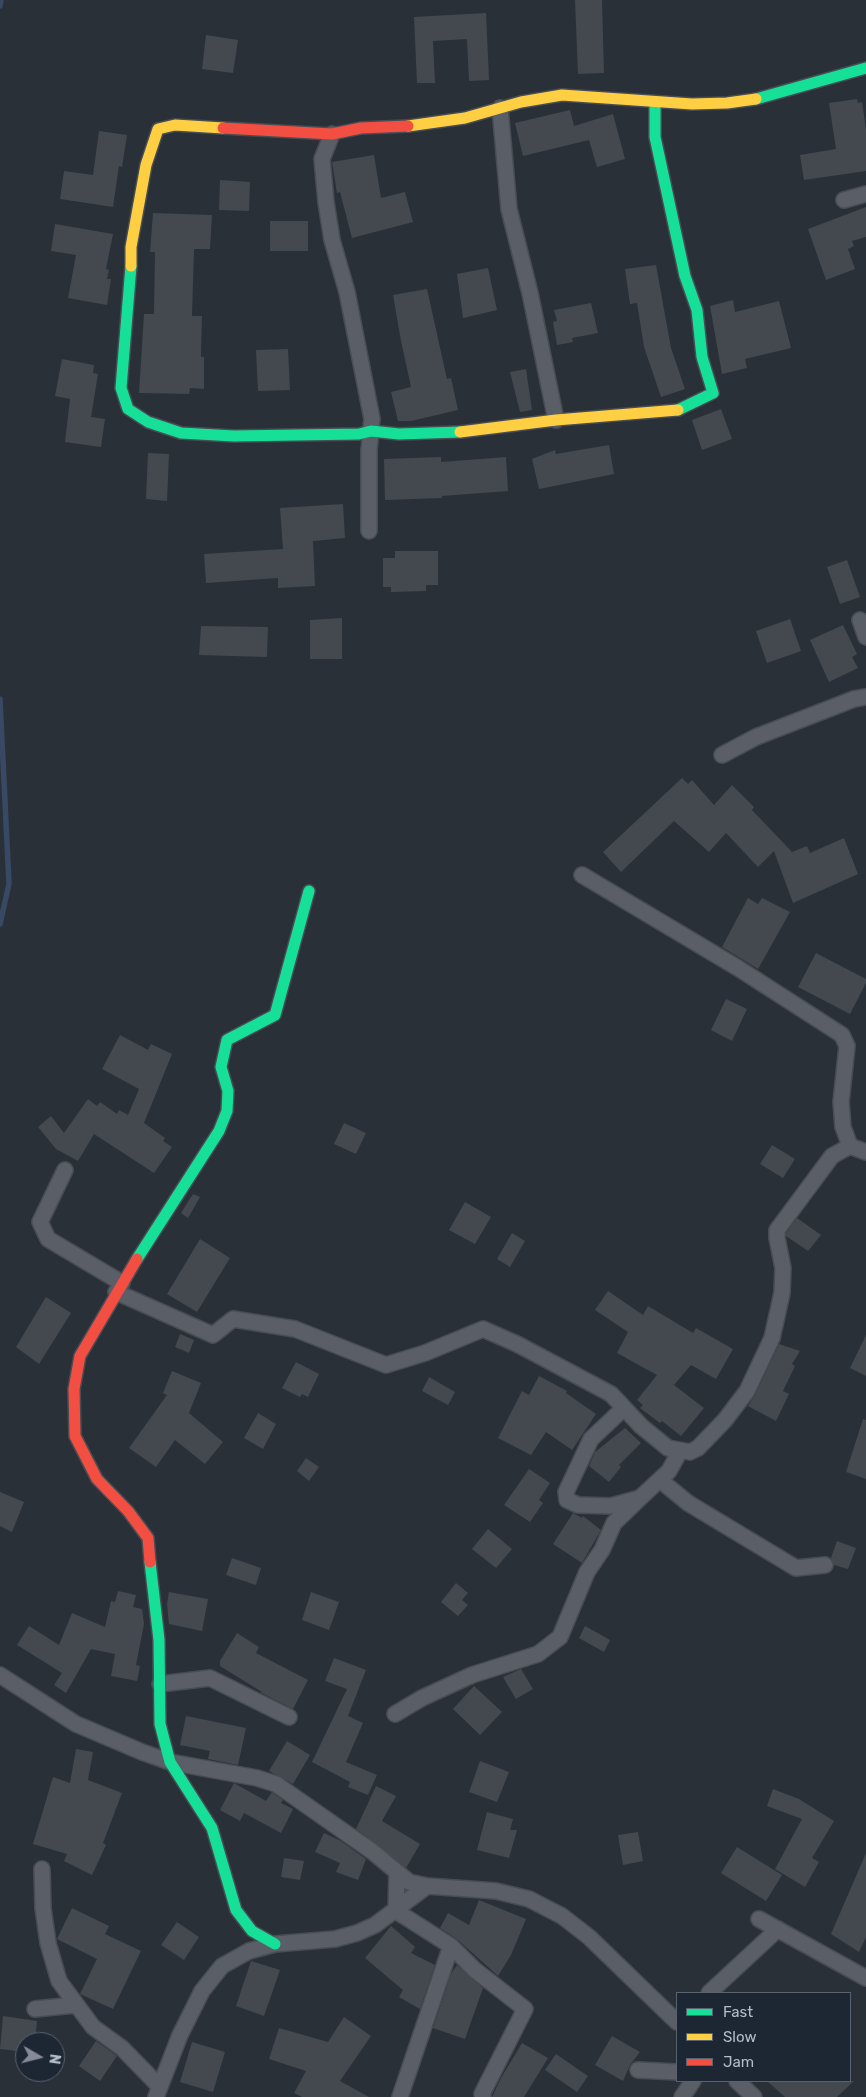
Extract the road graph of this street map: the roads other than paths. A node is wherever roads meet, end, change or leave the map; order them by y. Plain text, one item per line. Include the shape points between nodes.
1 (866, 68) edge
2 (654, 102) junction
3 (500, 108) junction
4 (332, 134) junction
5 (866, 194) edge
6 (844, 200) dead end
7 (556, 420) junction
8 (371, 431) junction
9 (369, 531) dead end
10 (860, 620) dead end
11 (866, 637) edge
12 (866, 697) edge
13 (722, 755) dead end
14 (582, 874) dead end
15 (309, 891) dead end
16 (850, 1146) junction
17 (866, 1152) edge
18 (65, 1170) dead end
19 (119, 1288) junction
20 (624, 1408) junction
21 (680, 1451) junction
22 (660, 1480) junction
23 (640, 1498) junction
24 (825, 1565) dead end
25 (0, 1675) edge
26 (160, 1684) junction
27 (395, 1714) dead end
28 (289, 1717) dead end
29 (170, 1762) junction
30 (42, 1869) dead end
31 (398, 1872) junction
32 (427, 1886) junction
33 (396, 1911) junction
34 (759, 1919) dead end
35 (778, 1929) junction
36 (275, 1944) junction
37 (451, 1946) junction
38 (866, 1978) edge
39 (710, 1992) edge
40 (75, 2005) junction
41 (671, 2009) edge
42 (35, 2010) dead end
43 (638, 2070) dead end
44 (676, 2072) edge
45 (692, 2082) edge
46 (738, 2082) edge
47 (162, 2092) edge
48 (400, 2097) edge
49 (483, 2097) edge
50 (682, 2097) edge
51 (754, 2097) edge

1 - 2 street via 768,97 727,103
2 - 3 street via 562,95
2 - 7 street via 655,137 685,276 697,310 702,356 713,393 682,410
3 - 4 street via 419,126 361,128
3 - 7 street via 509,209
4 - 8 street via 322,159 326,202 372,419
4 - 8 street via 175,125 158,129 146,165 131,247 121,388 128,409 148,422 181,433 274,436
5 - 6 street
7 - 8 street via 448,433
8 - 9 street
10 - 11 street
12 - 13 street via 756,737
14 - 16 street via 842,1035 847,1046 841,1102 843,1127
15 - 19 street via 275,1015 227,1040 221,1067 228,1091 227,1111 219,1131
16 - 17 street
16 - 21 street via 832,1156 777,1230 783,1268 782,1293 772,1338 747,1391 698,1448 690,1452
18 - 19 street via 40,1222 48,1239
19 - 20 street via 213,1335 233,1319 295,1329 386,1365 483,1329 611,1394
19 - 26 street via 80,1356 74,1389 75,1436 97,1479 128,1511 148,1538 159,1640
20 - 21 street via 668,1448
20 - 23 street via 591,1438 566,1492 567,1500 578,1505 611,1506
21 - 22 street via 670,1471
22 - 23 street
22 - 24 street via 688,1503 796,1568
23 - 27 street via 614,1523 602,1550 587,1572 560,1637 538,1654 472,1675
25 - 29 street via 76,1724
26 - 28 street via 210,1678
26 - 29 street via 160,1724
29 - 31 street via 276,1784
29 - 36 street via 212,1828 236,1910 252,1931
30 - 40 street via 48,1943 59,1981
31 - 32 street via 409,1882
31 - 33 street
32 - 33 street
32 - 41 street via 496,1891 528,1899 562,1916
33 - 36 street via 357,1934
33 - 37 street
34 - 35 street
35 - 38 street
35 - 39 street
36 - 47 street via 249,1951 222,1966 198,2000 180,2035
37 - 48 street
37 - 49 street via 475,1970 525,2009
40 - 42 street
40 - 47 street via 93,2027 122,2048
43 - 44 street
45 - 50 street
46 - 51 street

